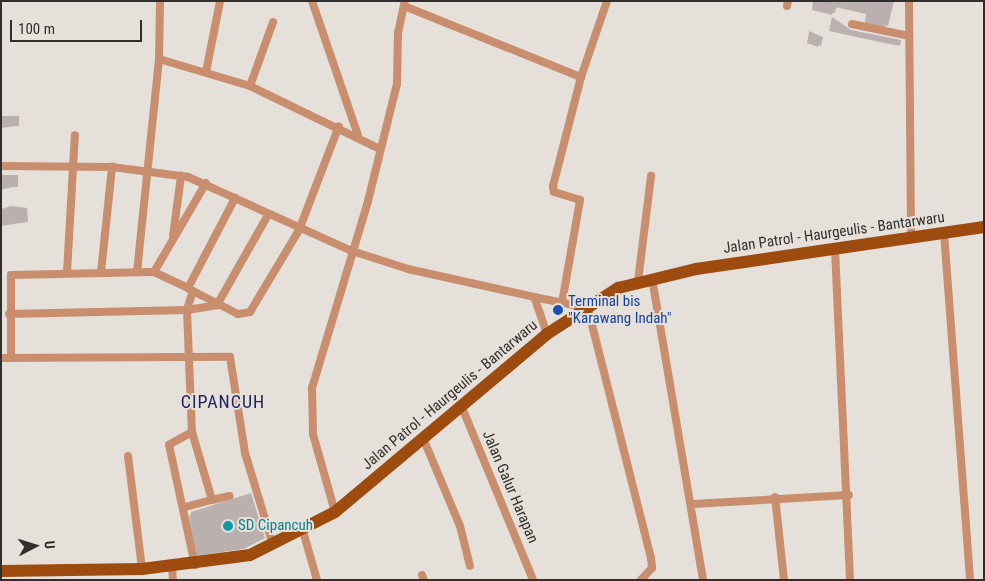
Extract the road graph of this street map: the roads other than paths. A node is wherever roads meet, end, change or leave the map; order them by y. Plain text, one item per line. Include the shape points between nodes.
1 (160, 1) edge
2 (220, 1) edge
3 (312, 1) edge
4 (607, 1) edge
5 (909, 1) edge
6 (404, 3) edge
7 (273, 22) dead end
8 (852, 24) dead end
9 (909, 36) junction
10 (159, 59) junction
11 (206, 72) junction
12 (581, 77) junction
13 (250, 86) junction
14 (339, 126) junction
15 (74, 135) dead end
16 (358, 135) junction
17 (380, 148) junction
18 (1, 166) edge
19 (75, 166) junction
20 (112, 167) junction
21 (147, 170) junction
22 (181, 176) junction
23 (651, 176) dead end
24 (206, 183) junction
25 (235, 198) junction
26 (268, 215) junction
27 (984, 227) edge
28 (299, 230) junction
29 (944, 233) junction
30 (173, 237) junction
31 (911, 237) junction
32 (835, 250) junction
33 (352, 251) junction
34 (67, 272) junction
35 (101, 272) junction
36 (137, 272) junction
37 (154, 272) junction
38 (652, 278) junction
39 (638, 281) junction
40 (190, 290) junction
41 (534, 297) junction
42 (562, 303) junction
43 (217, 304) junction
44 (585, 306) junction
45 (187, 310) junction
46 (9, 314) junction
47 (547, 334) junction
48 (189, 355) junction
49 (1, 358) edge
50 (11, 358) junction
51 (461, 405) junction
52 (192, 432) junction
53 (423, 438) junction
54 (128, 456) dead end
55 (849, 495) junction
56 (230, 496) dead end
57 (775, 497) junction
58 (212, 500) junction
59 (693, 504) junction
60 (185, 507) junction
61 (335, 512) junction
62 (303, 531) junction
63 (273, 545) junction
64 (195, 565) junction
65 (470, 566) dead end
66 (172, 567) junction
67 (142, 569) junction
68 (1, 571) edge
69 (47, 575) edge
70 (102, 575) edge
71 (173, 580) edge
72 (317, 580) edge
73 (533, 580) edge
74 (641, 580) edge
75 (703, 580) edge
76 (784, 580) edge
77 (850, 580) edge
78 (970, 580) edge

1 - 10 street
2 - 11 street
3 - 16 street
4 - 12 street
5 - 9 street
6 - 12 street
6 - 17 street via 397,84
7 - 13 street
8 - 9 street
9 - 31 street
10 - 11 street
10 - 21 street
11 - 13 street
12 - 42 street via 553,186 554,192 580,200
13 - 14 street
14 - 16 street
14 - 28 street
15 - 19 street
16 - 17 street
17 - 33 street
18 - 19 street
19 - 20 street
19 - 34 street
20 - 21 street
20 - 35 street
21 - 22 street
21 - 36 street
22 - 24 street
22 - 30 street
23 - 39 street
24 - 25 street
24 - 30 street
25 - 26 street
25 - 40 street
26 - 28 street
26 - 43 street
27 - 29 main road, Jalan Patrol - Haurgeulis - Bantarwaru
28 - 33 street
28 - 43 street via 250,312 238,314
29 - 31 main road, Jalan Patrol - Haurgeulis - Bantarwaru
29 - 78 street
30 - 37 street
31 - 32 main road, Jalan Patrol - Haurgeulis - Bantarwaru
32 - 38 main road, Jalan Patrol - Haurgeulis - Bantarwaru
32 - 55 street
33 - 41 street via 453,280
33 - 61 street via 321,346 310,407 320,467
34 - 35 street
34 - 46 street via 11,275
35 - 36 street
36 - 37 street
37 - 40 street
38 - 39 main road, Jalan Patrol - Haurgeulis - Bantarwaru
38 - 59 street
39 - 44 main road, Jalan Patrol - Haurgeulis - Bantarwaru
40 - 43 street
40 - 45 street
41 - 42 street
41 - 47 street
42 - 44 street
43 - 45 street
44 - 47 main road, Jalan Patrol - Haurgeulis - Bantarwaru
44 - 74 street via 651,558 652,568
45 - 46 street
45 - 48 street
46 - 50 street
47 - 51 main road, Jalan Patrol - Haurgeulis - Bantarwaru
48 - 50 street
48 - 52 street
48 - 63 street via 225,355 232,362 234,403 245,453
49 - 50 street
51 - 53 main road, Jalan Patrol - Haurgeulis - Bantarwaru
51 - 73 street, Jalan Galur Harapan
52 - 58 street
52 - 60 street via 169,445
53 - 61 main road, Jalan Patrol - Haurgeulis - Bantarwaru
53 - 65 street via 460,526
54 - 67 street
55 - 57 street
55 - 77 street
56 - 58 street
57 - 59 street
57 - 76 street
58 - 60 street
59 - 75 street
60 - 64 street
61 - 62 main road, Jalan Patrol - Haurgeulis - Bantarwaru
62 - 63 main road, Jalan Patrol - Haurgeulis - Bantarwaru
62 - 72 street
63 - 64 main road, Jalan Patrol - Haurgeulis - Bantarwaru via 241,558
64 - 66 main road, Jalan Patrol - Haurgeulis - Bantarwaru
66 - 67 main road, Jalan Patrol - Haurgeulis - Bantarwaru
66 - 71 street
67 - 70 main road, Jalan Patrol - Haurgeulis - Bantarwaru
68 - 69 main road, Jalan Patrol - Haurgeulis - Bantarwaru
69 - 70 main road, Jalan Patrol - Haurgeulis - Bantarwaru

